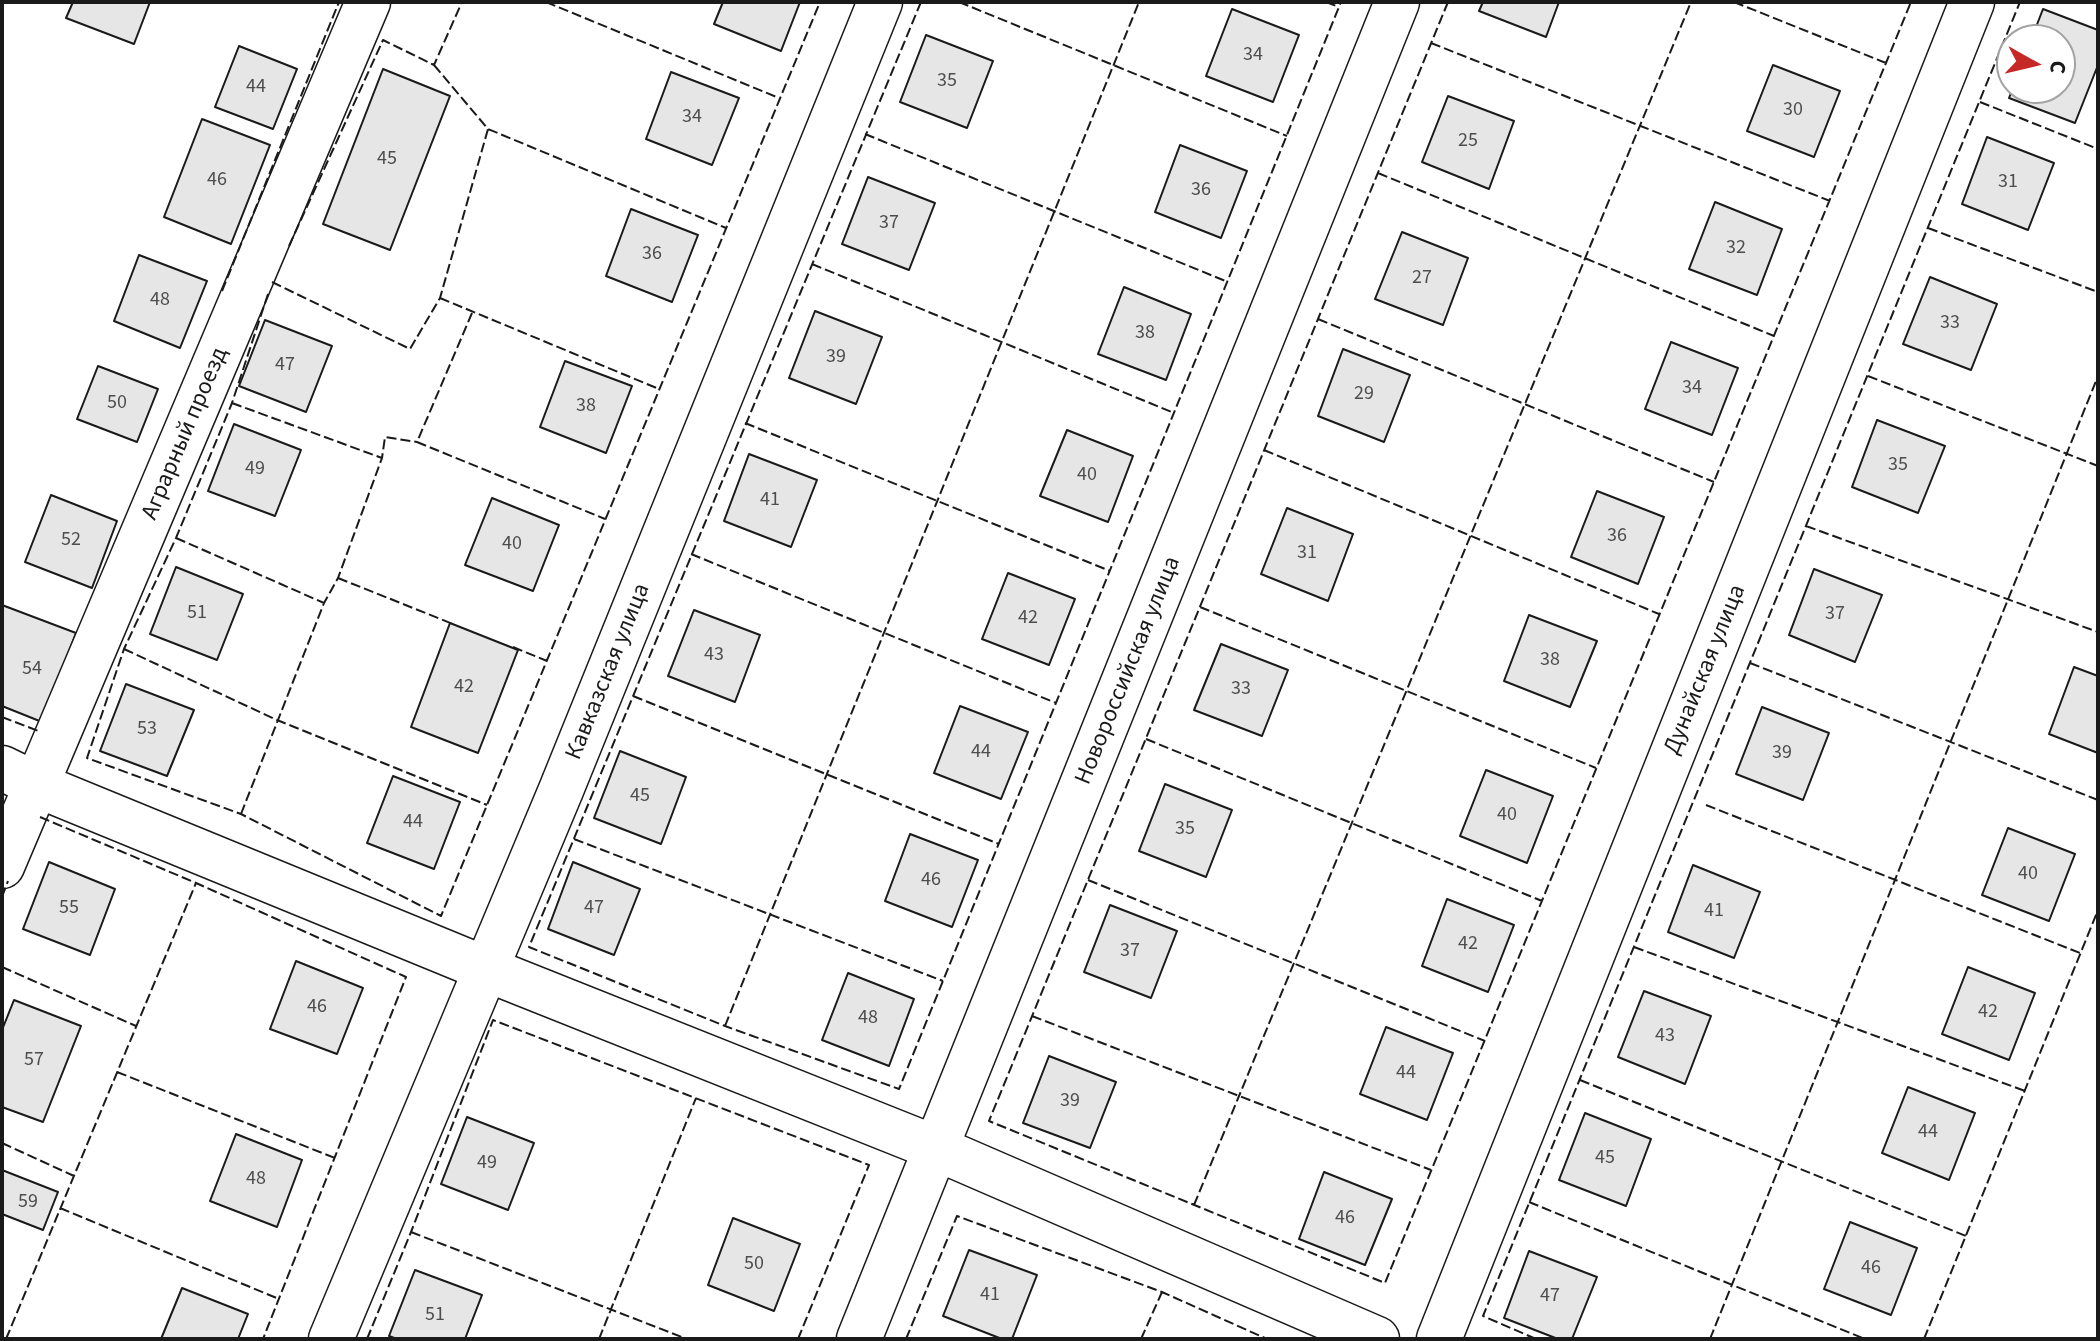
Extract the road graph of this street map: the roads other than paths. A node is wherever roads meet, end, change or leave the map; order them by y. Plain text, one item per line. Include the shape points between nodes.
1 (368, 2) edge
2 (880, 2) edge
3 (1397, 2) edge
4 (1972, 2) edge
5 (20, 777) edge
6 (2, 866) edge
7 (486, 969) junction
8 (938, 1149) junction
9 (331, 1339) edge
10 (859, 1339) edge
11 (1377, 1339) edge
12 (1439, 1339) edge

1 - 5 street, Аграрный проезд
2 - 7 street, Кавказская улица
3 - 8 street, Новороссийская улица
4 - 12 street, Дунайская улица
5 - 6 street, Аграрный проезд
5 - 7 street
7 - 8 street
7 - 9 street, Кавказская улица
8 - 10 street, Новороссийская улица
8 - 11 street

